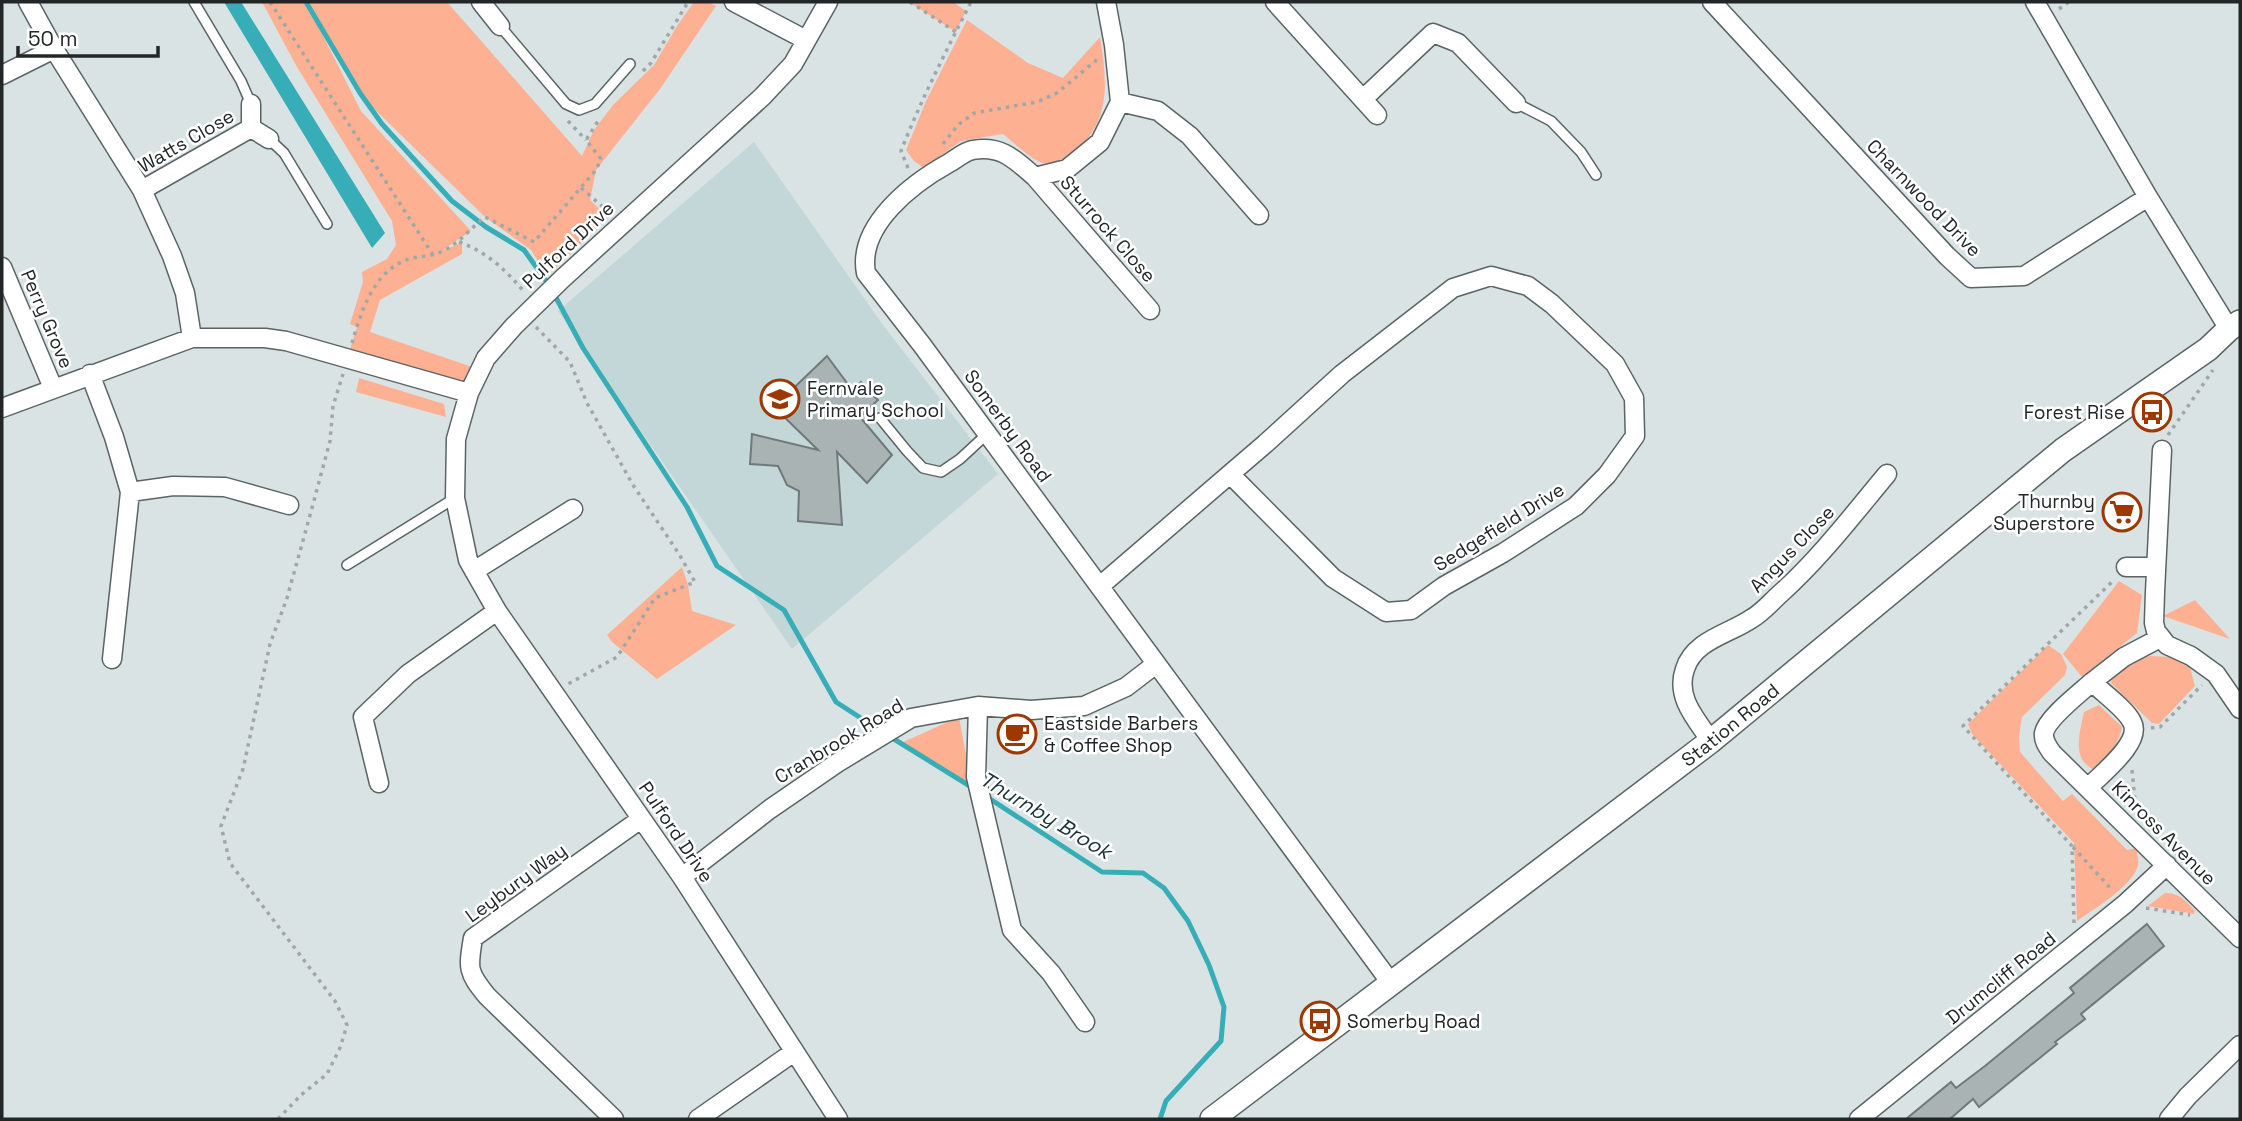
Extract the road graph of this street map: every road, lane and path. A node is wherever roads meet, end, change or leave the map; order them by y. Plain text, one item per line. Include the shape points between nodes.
1 (28, 2) edge
2 (194, 2) edge
3 (270, 2) edge
4 (688, 2) edge
5 (734, 2) edge
6 (828, 2) edge
7 (910, 2) edge
8 (971, 2) edge
9 (1106, 2) edge
10 (1275, 2) edge
11 (1712, 2) edge
12 (2035, 2) edge
13 (484, 3) edge
14 (500, 26) joint
15 (956, 32) junction
16 (806, 40) junction
17 (1114, 45) junction
18 (54, 48) junction
19 (630, 64) dead end
20 (641, 72) dead end
21 (2, 75) edge
22 (1363, 99) junction
23 (1120, 102) junction
24 (1516, 103) joint
25 (251, 104) joint
26 (606, 110) dead end
27 (1377, 115) dead end
28 (251, 128) junction
29 (269, 139) joint
30 (938, 151) dead end
31 (1596, 175) dead end
32 (1035, 177) junction
33 (920, 182) junction
34 (581, 188) junction
35 (142, 191) junction
36 (2148, 197) junction
37 (1259, 215) dead end
38 (622, 223) junction
39 (327, 224) dead end
40 (459, 242) junction
41 (433, 255) junction
42 (2, 267) edge
43 (530, 309) junction
44 (1150, 310) dead end
45 (2235, 326) edge
46 (192, 338) junction
47 (2208, 349) junction
48 (347, 359) junction
49 (90, 374) junction
50 (52, 388) junction
51 (469, 393) junction
52 (2, 408) edge
53 (880, 418) dead end
54 (987, 434) junction
55 (2162, 450) joint
56 (1230, 474) junction
57 (1886, 474) dead end
58 (130, 492) junction
59 (454, 498) junction
60 (289, 505) dead end
61 (572, 509) dead end
62 (347, 565) dead end
63 (2126, 567) dead end
64 (2156, 567) junction
65 (474, 571) junction
66 (1100, 586) junction
67 (497, 611) junction
68 (2160, 638) junction
69 (112, 659) dead end
70 (1156, 664) junction
71 (2216, 674) junction
72 (2092, 682) junction
73 (553, 690) junction
74 (978, 706) junction
75 (2240, 709) edge
76 (2135, 729) junction
77 (1711, 741) junction
78 (2122, 753) junction
79 (379, 783) dead end
80 (2088, 788) junction
81 (641, 819) junction
82 (2129, 828) junction
83 (2072, 846) dead end
84 (2167, 865) junction
85 (682, 877) junction
86 (2125, 904) junction
87 (2211, 910) junction
88 (2240, 938) edge
89 (1391, 983) junction
90 (1084, 1022) dead end
91 (2240, 1045) edge
92 (794, 1052) junction
93 (278, 1119) edge
94 (614, 1119) edge
95 (698, 1119) edge
96 (838, 1119) edge
97 (1212, 1119) edge
98 (1859, 1119) edge
99 (2169, 1119) edge

1 - 18 street
2 - 25 lane, Watts Close
3 - 41 path
4 - 20 path
5 - 16 street
6 - 16 street, Pulford Drive
7 - 15 path
8 - 15 path
9 - 17 street
10 - 22 street
11 - 36 street, Charnwood Drive via 1972,278 2024,276
12 - 36 street
13 - 14 street
14 - 19 lane via 566,104 579,110 595,104
15 - 33 path via 901,151
16 - 38 street, Pulford Drive via 793,64 762,97
17 - 23 street
17 - 30 path via 1057,93 1037,102 974,113
18 - 21 street
18 - 35 street
22 - 24 street via 1433,33 1458,43
22 - 27 street
23 - 32 street via 1100,142 1067,169
23 - 37 street via 1158,111 1190,135
24 - 31 lane via 1551,121
25 - 28 street, Watts Close
26 - 34 path via 586,140 601,159
28 - 29 street, Watts Close
28 - 35 street, Watts Close
29 - 39 lane, Watts Close via 284,153
32 - 33 street, Somerby Road via 1004,152 972,150
32 - 44 street, Sturrock Close
33 - 54 street, Somerby Road via 895,202 871,234 864,261 866,273
34 - 38 path
34 - 40 path via 534,242 485,217
35 - 46 street via 185,293
36 - 45 street
38 - 43 street, Pulford Drive
40 - 41 path
40 - 43 path via 492,258 525,292
41 - 48 path via 407,260 379,279 359,318
42 - 50 street, Perry Grove
43 - 51 street, Pulford Drive via 486,358
43 - 73 path via 535,327 570,362 633,485 695,582 655,598 617,657
45 - 47 street, Station Road
46 - 48 street via 265,338
46 - 49 street
47 - 55 path via 2216,358 2212,373
47 - 77 street, Station Road via 2063,450
48 - 51 street
48 - 93 path via 309,519 270,644 243,769 221,826 230,863 335,1001 347,1025 327,1074
49 - 50 street
49 - 58 street
50 - 52 street
51 - 59 street, Pulford Drive via 456,439
53 - 54 lane via 923,468 941,472
54 - 66 street, Somerby Road
55 - 64 street
56 - 56 street, Sedgefield Drive via 1342,374 1425,309 1453,288 1491,276 1528,286 1552,304 1615,364 1634,398 1635,436 1576,506 1411,610 1386,612 1333,578
56 - 66 street, Sedgefield Drive
57 - 77 street, Angus Close via 1821,555 1792,583 1752,619 1706,642 1685,666 1683,696
58 - 60 street via 173,486 225,487
58 - 69 street
59 - 62 lane
59 - 65 street, Pulford Drive
61 - 65 street
63 - 64 street
64 - 68 street via 2154,622
65 - 67 street, Pulford Drive
66 - 70 street, Somerby Road
67 - 73 street, Pulford Drive
67 - 79 street via 408,674 363,717
68 - 71 street
68 - 72 street, Kinross Avenue via 2124,657
70 - 74 street, Cranbrook Road via 1126,687 1084,706 1031,710
70 - 89 street, Somerby Road
71 - 75 street
71 - 76 path via 2160,727
72 - 76 street via 2129,717
72 - 80 street, Kinross Avenue via 2049,723 2043,736 2052,753
73 - 81 street, Pulford Drive
74 - 85 street, Cranbrook Road via 911,718 770,809
74 - 90 street via 976,777 1012,930 1051,973
76 - 78 street, Kinross Avenue
77 - 89 street, Station Road
78 - 80 street, Kinross Avenue
78 - 82 path via 2131,762 2137,819
80 - 82 street, Kinross Avenue
81 - 85 street, Pulford Drive
81 - 94 street, Leybury Way via 473,938 469,963 472,978 487,996
82 - 84 street, Kinross Avenue
83 - 86 path
84 - 86 street, Drumcliff Road
84 - 87 street, Kinross Avenue
85 - 92 street, Pulford Drive
86 - 87 path via 2203,918
86 - 98 street, Drumcliff Road
87 - 88 street, Kinross Avenue
89 - 97 street, Station Road
91 - 99 street
92 - 95 street
92 - 96 street, Pulford Drive

